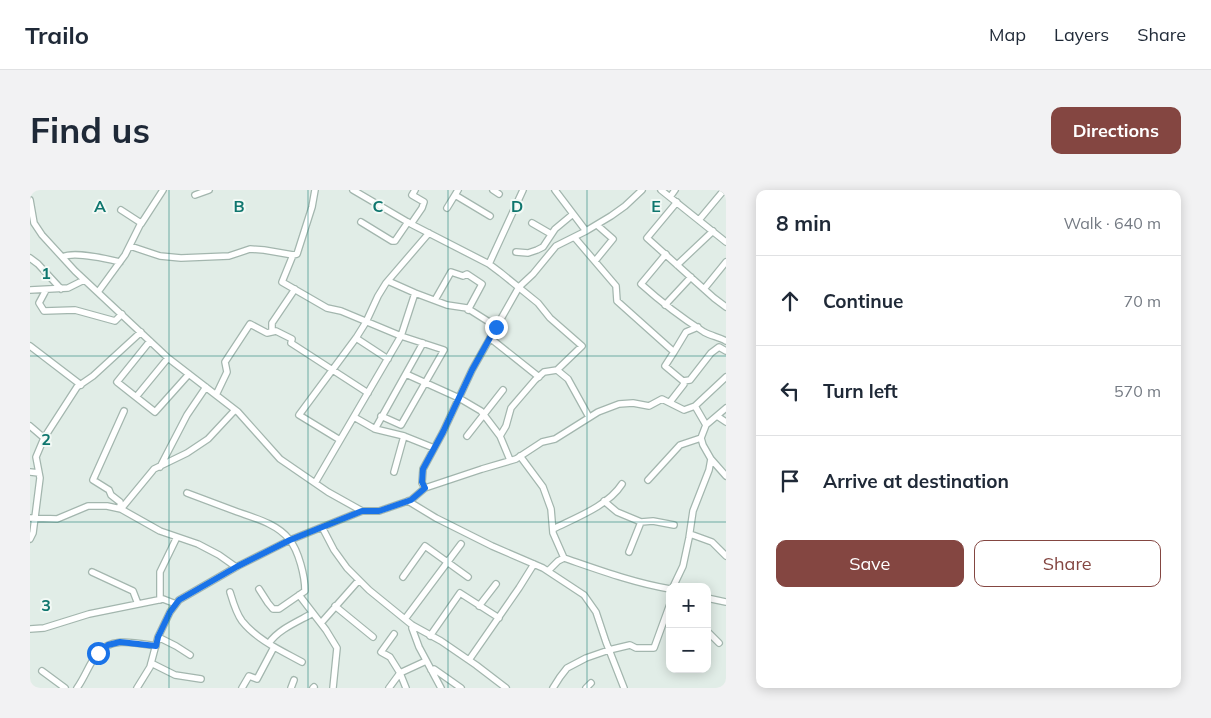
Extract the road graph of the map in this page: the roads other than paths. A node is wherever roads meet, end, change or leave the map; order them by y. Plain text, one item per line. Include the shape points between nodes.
1 (163, 190) edge
2 (210, 190) edge
3 (315, 190) edge
4 (353, 190) edge
5 (415, 190) edge
6 (493, 190) edge
7 (523, 190) edge
8 (555, 190) edge
9 (642, 190) edge
10 (661, 190) edge
11 (675, 190) edge
12 (724, 190) edge
13 (456, 192) edge
14 (499, 194) dead end
15 (194, 195) dead end
16 (670, 196) junction
17 (30, 200) edge
18 (677, 202) junction
19 (447, 208) dead end
20 (121, 210) dead end
21 (573, 214) junction
22 (490, 216) dead end
23 (699, 220) junction
24 (361, 222) dead end
25 (409, 223) junction
26 (532, 223) dead end
27 (141, 224) junction
28 (597, 225) junction
29 (586, 231) junction
30 (713, 231) junction
31 (428, 234) junction
32 (551, 234) junction
33 (575, 238) junction
34 (726, 242) edge
35 (130, 246) junction
36 (516, 252) dead end
37 (666, 254) junction
38 (293, 255) junction
39 (63, 257) junction
40 (30, 258) edge
41 (595, 261) junction
42 (120, 262) junction
43 (726, 262) edge
44 (489, 264) junction
45 (677, 264) junction
46 (691, 277) junction
47 (84, 280) junction
48 (388, 281) junction
49 (519, 288) junction
50 (61, 289) junction
51 (295, 289) junction
52 (704, 289) junction
53 (30, 290) edge
54 (46, 290) junction
55 (98, 292) junction
56 (416, 293) junction
57 (435, 300) junction
58 (665, 305) junction
59 (726, 307) edge
60 (468, 310) junction
61 (122, 314) junction
62 (366, 322) junction
63 (496, 327) junction
64 (698, 327) junction
65 (141, 332) junction
66 (272, 332) junction
67 (401, 336) junction
68 (356, 338) junction
69 (490, 338) junction
70 (150, 341) junction
71 (726, 341) edge
72 (423, 343) junction
73 (30, 346) edge
74 (726, 350) edge
75 (674, 352) junction
76 (168, 358) junction
77 (388, 359) junction
78 (332, 370) junction
79 (557, 370) junction
80 (189, 374) junction
81 (406, 374) junction
82 (539, 376) junction
83 (726, 377) edge
84 (683, 381) junction
85 (425, 382) junction
86 (81, 385) junction
87 (206, 387) junction
88 (503, 390) dead end
89 (368, 393) junction
90 (216, 395) junction
91 (136, 397) junction
92 (459, 398) junction
93 (670, 402) junction
94 (695, 406) junction
95 (726, 408) edge
96 (235, 410) junction
97 (124, 411) dead end
98 (484, 414) junction
99 (381, 416) junction
100 (717, 416) junction
101 (354, 417) junction
102 (589, 417) junction
103 (726, 422) edge
104 (706, 425) junction
105 (30, 426) edge
106 (375, 429) junction
107 (404, 436) junction
108 (467, 436) dead end
109 (500, 436) junction
110 (44, 438) junction
111 (701, 438) junction
112 (340, 440) junction
113 (434, 448) junction
114 (520, 456) junction
115 (711, 459) junction
116 (510, 460) junction
117 (160, 467) junction
118 (30, 472) edge
119 (394, 472) dead end
120 (39, 473) junction
121 (726, 476) edge
122 (648, 480) dead end
123 (315, 483) junction
124 (622, 484) dead end
125 (425, 488) junction
126 (187, 493) dead end
127 (408, 501) junction
128 (604, 502) junction
129 (121, 509) junction
130 (362, 511) junction
131 (32, 519) edge
132 (641, 522) junction
133 (674, 525) dead end
134 (322, 527) junction
135 (553, 528) junction
136 (690, 534) junction
137 (177, 538) junction
138 (30, 539) edge
139 (290, 540) junction
140 (461, 544) dead end
141 (629, 552) dead end
142 (726, 556) edge
143 (564, 558) junction
144 (447, 562) junction
145 (534, 564) junction
146 (236, 567) junction
147 (548, 571) junction
148 (92, 572) dead end
149 (403, 577) dead end
150 (468, 577) dead end
151 (359, 580) junction
152 (675, 583) edge
153 (496, 584) dead end
154 (666, 588) edge
155 (259, 589) dead end
156 (230, 592) dead end
157 (299, 595) junction
158 (711, 599) edge
159 (160, 600) junction
160 (726, 602) edge
161 (138, 604) junction
162 (176, 604) junction
163 (336, 606) junction
164 (480, 606) junction
165 (313, 614) junction
166 (666, 617) edge
167 (499, 618) junction
168 (405, 620) junction
169 (321, 623) junction
170 (412, 625) junction
171 (30, 629) edge
172 (394, 634) dead end
173 (711, 635) edge
174 (430, 636) junction
175 (158, 637) junction
176 (373, 637) dead end
177 (719, 642) dead end
178 (272, 645) junction
179 (156, 646) junction
180 (609, 650) junction
181 (190, 654) dead end
182 (469, 660) junction
183 (426, 661) junction
184 (302, 662) dead end
185 (151, 663) junction
186 (431, 670) junction
187 (42, 672) dead end
188 (400, 673) junction
189 (201, 679) dead end
190 (294, 680) dead end
191 (591, 683) dead end
192 (65, 688) edge
193 (77, 688) edge
194 (137, 688) edge
195 (242, 688) edge
196 (291, 688) edge
197 (333, 688) edge
198 (389, 688) edge
199 (406, 688) edge
200 (441, 688) edge
201 (461, 688) edge
202 (505, 688) edge
203 (553, 688) edge
204 (586, 688) edge
205 (624, 688) edge

1 - 27 street
2 - 15 street
3 - 38 street via 312,207
4 - 25 street
5 - 25 street via 412,195 424,202
6 - 14 street
7 - 44 street
8 - 21 street
9 - 28 street
10 - 16 street
11 - 16 street
12 - 23 street
13 - 19 street
13 - 22 street
16 - 18 street
17 - 39 street via 34,223
18 - 23 street
18 - 37 street via 647,238
20 - 27 street
21 - 29 street
21 - 32 street
23 - 30 street
24 - 25 street via 392,241
25 - 31 street
26 - 32 street
27 - 35 street
28 - 29 street
28 - 41 street via 613,239
29 - 33 street
30 - 34 street
30 - 45 street
31 - 44 street
31 - 48 street
32 - 36 street via 543,247 528,253
33 - 41 street
33 - 49 street via 556,246
35 - 38 street via 160,256 181,258 229,256 250,249
35 - 42 street
37 - 45 street
37 - 58 street via 641,284
38 - 51 street via 282,282
39 - 42 street via 68,254
39 - 47 street
40 - 50 street
41 - 75 street via 616,286 617,301
42 - 55 street
43 - 52 street
44 - 49 street
45 - 46 street
46 - 52 street
46 - 58 street
47 - 50 street
47 - 55 street
48 - 56 street
48 - 62 street
49 - 63 street
49 - 79 street via 582,346
50 - 54 street
51 - 62 street via 327,308
51 - 66 street via 272,323
52 - 59 street
53 - 54 street
54 - 61 street via 39,303 44,311 75,310 115,321
55 - 61 street
56 - 57 street
56 - 67 street
57 - 60 street
57 - 60 street via 451,272 467,274 482,284
58 - 64 street
60 - 63 street
61 - 65 street
62 - 67 street
62 - 68 street
63 - 69 street
64 - 71 street
64 - 75 street via 686,332
65 - 70 street
65 - 86 street
66 - 78 street via 276,330 292,339 291,342
66 - 90 street via 267,333 250,324 225,362 227,372
67 - 72 street
67 - 77 street
68 - 77 street
68 - 78 street
69 - 82 street
69 - 92 street
70 - 76 street
70 - 91 street via 117,382
72 - 81 street
72 - 85 street via 444,350
73 - 86 street
74 - 84 street via 719,347 690,380
75 - 84 street via 665,366
76 - 80 street
76 - 91 street
77 - 89 street
78 - 89 street
78 - 112 street via 299,415
79 - 82 street
79 - 102 street via 568,379
80 - 87 street
80 - 91 street via 155,412
81 - 85 street
81 - 99 street
82 - 109 street via 511,408
83 - 94 street
84 - 93 street via 684,385
85 - 92 street
85 - 99 street via 401,425
86 - 110 street
87 - 90 street
87 - 117 street via 187,415
88 - 98 street
89 - 101 street
90 - 96 street
92 - 98 street
92 - 113 street
93 - 94 street via 684,410
93 - 102 street via 662,399 649,406 619,404
94 - 104 street
95 - 100 street
96 - 117 street via 208,439
96 - 123 street via 280,459
97 - 129 street via 93,480 109,490 120,502
98 - 108 street
98 - 109 street
99 - 106 street
100 - 103 street
100 - 104 street
101 - 106 street
101 - 112 street
102 - 114 street via 555,440 542,442
104 - 111 street
105 - 110 street
106 - 107 street
107 - 113 street
107 - 119 street
109 - 116 street
110 - 120 street via 36,457
111 - 115 street
111 - 122 street via 680,445
112 - 123 street
113 - 125 street via 423,469
114 - 116 street
114 - 135 street via 543,487
115 - 121 street
115 - 136 street via 692,511
116 - 125 street
117 - 129 street via 154,469
118 - 120 street
120 - 131 street
123 - 130 street
124 - 128 street
125 - 127 street
126 - 139 street via 278,528
127 - 130 street via 379,511
127 - 145 street via 436,518
128 - 132 street via 617,512
128 - 135 street
129 - 131 street via 88,506 58,519
129 - 137 street
130 - 134 street
131 - 138 street
132 - 133 street
132 - 141 street
134 - 139 street
134 - 151 street via 334,550
135 - 143 street
136 - 142 street via 712,542
136 - 152 street via 683,566
137 - 146 street via 198,544
137 - 159 street via 160,572
139 - 146 street
139 - 157 street via 305,582 305,591
140 - 144 street
143 - 147 street
143 - 154 street
144 - 149 street via 424,546
144 - 150 street
144 - 168 street
145 - 147 street
145 - 167 street
146 - 162 street
147 - 180 street via 584,595 596,612
148 - 161 street via 133,591
151 - 163 street
151 - 168 street
153 - 164 street
155 - 157 street via 274,609
156 - 178 street via 242,622
157 - 165 street
158 - 160 street
159 - 161 street
159 - 162 street
161 - 171 street
162 - 175 street
163 - 169 street
163 - 176 street
164 - 167 street
164 - 174 street via 460,593
165 - 169 street
165 - 178 street via 274,636
166 - 180 street via 654,648 630,646
167 - 182 street
168 - 170 street
169 - 197 street via 338,648
170 - 174 street
170 - 183 street
172 - 188 street via 380,652 390,657
173 - 177 street
174 - 182 street
175 - 179 street
175 - 181 street
178 - 184 street
178 - 195 street via 257,679 248,676
179 - 185 street
179 - 193 street via 120,642 108,645 98,653
180 - 203 street via 567,668
180 - 205 street
182 - 202 street
183 - 186 street
183 - 188 street
185 - 189 street via 175,675
185 - 194 street
186 - 200 street
186 - 201 street
187 - 192 street
188 - 198 street
188 - 199 street
190 - 196 street
191 - 204 street

